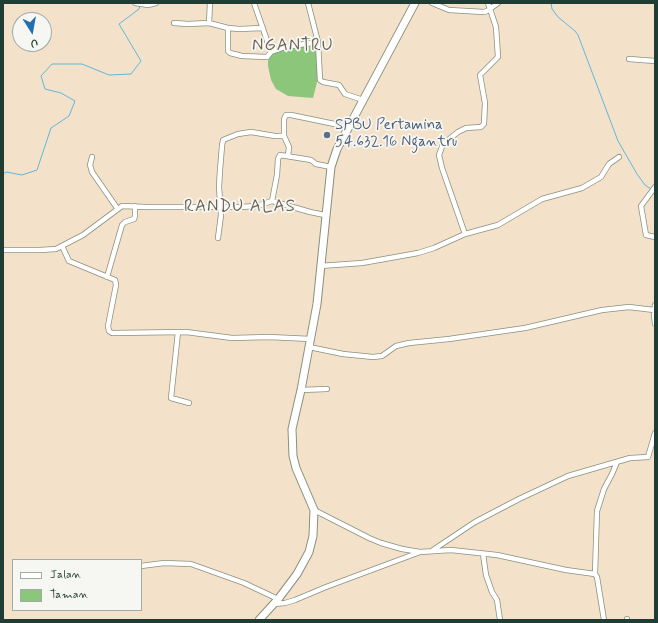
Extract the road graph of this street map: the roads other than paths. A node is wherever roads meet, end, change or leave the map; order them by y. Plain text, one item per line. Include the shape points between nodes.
1 (135, 3) edge
2 (156, 3) edge
3 (210, 3) edge
4 (254, 3) edge
5 (308, 3) edge
6 (415, 3) edge
7 (432, 3) edge
8 (488, 3) edge
9 (498, 3) edge
10 (490, 8) junction
11 (174, 23) dead end
12 (210, 23) junction
13 (228, 28) junction
14 (263, 28) junction
15 (318, 42) junction
16 (271, 52) junction
17 (629, 59) dead end
18 (655, 61) edge
19 (363, 100) junction
20 (349, 127) junction
21 (284, 136) junction
22 (288, 156) junction
23 (619, 156) dead end
24 (92, 157) dead end
25 (330, 167) junction
26 (655, 187) edge
27 (272, 201) junction
28 (135, 206) junction
29 (221, 207) junction
30 (117, 208) junction
31 (325, 215) junction
32 (465, 234) junction
33 (655, 237) edge
34 (218, 238) dead end
35 (62, 246) junction
36 (3, 250) edge
37 (320, 266) junction
38 (107, 277) junction
39 (655, 307) edge
40 (654, 316) edge
41 (655, 324) edge
42 (178, 332) junction
43 (311, 339) junction
44 (309, 347) junction
45 (327, 389) dead end
46 (301, 390) junction
47 (189, 403) dead end
48 (655, 433) edge
49 (617, 462) junction
50 (314, 510) junction
51 (433, 550) junction
52 (420, 552) junction
53 (483, 554) junction
54 (142, 566) edge
55 (595, 574) junction
56 (276, 601) junction
57 (259, 620) edge
58 (500, 620) edge
59 (604, 620) edge

1 - 2 street
3 - 12 street
4 - 14 street
5 - 15 street
6 - 19 highway
7 - 10 street via 449,10 484,12
8 - 10 street
9 - 10 street
10 - 32 street via 496,27 498,57 480,75 485,103 484,124 458,132 443,144 439,155
11 - 12 street
12 - 13 street
13 - 14 street
13 - 16 street via 229,53 263,57
14 - 16 street
15 - 16 street
15 - 19 street via 320,80 339,85 346,94
17 - 18 street
19 - 20 highway
20 - 21 street via 288,115 284,119
20 - 25 highway
21 - 22 street via 289,147
21 - 29 street via 251,132 225,138 220,166
22 - 25 street
22 - 27 street via 279,157
23 - 32 street via 609,164 601,177 582,188 547,197 498,225
24 - 30 street via 92,172
25 - 31 highway
26 - 33 street via 641,206 645,232 647,236
27 - 29 street via 251,207
27 - 31 street
28 - 29 street
28 - 30 street
28 - 38 street via 134,219 122,225
29 - 34 street
30 - 35 street via 83,235
31 - 37 highway
32 - 37 street via 418,253 350,265
35 - 36 street via 47,250
35 - 38 street via 69,261
37 - 43 highway
38 - 42 street via 116,283 108,326 110,333
39 - 40 street
39 - 44 street via 602,310 525,328 396,346 382,356 343,354
40 - 41 street
42 - 43 street via 232,338
42 - 47 street via 171,398
43 - 44 highway
44 - 46 highway
45 - 46 street
46 - 50 highway via 292,429 293,456
48 - 49 street via 648,457
49 - 51 street via 568,476 519,499 474,522
49 - 55 street via 597,511
50 - 52 street via 381,543
50 - 56 highway via 312,544 309,552 297,574
51 - 52 street
51 - 53 street
52 - 56 street via 295,600 285,603
53 - 55 street
53 - 58 street via 486,575 497,600
54 - 56 street via 164,563 191,564 244,583
55 - 59 street
56 - 57 highway

